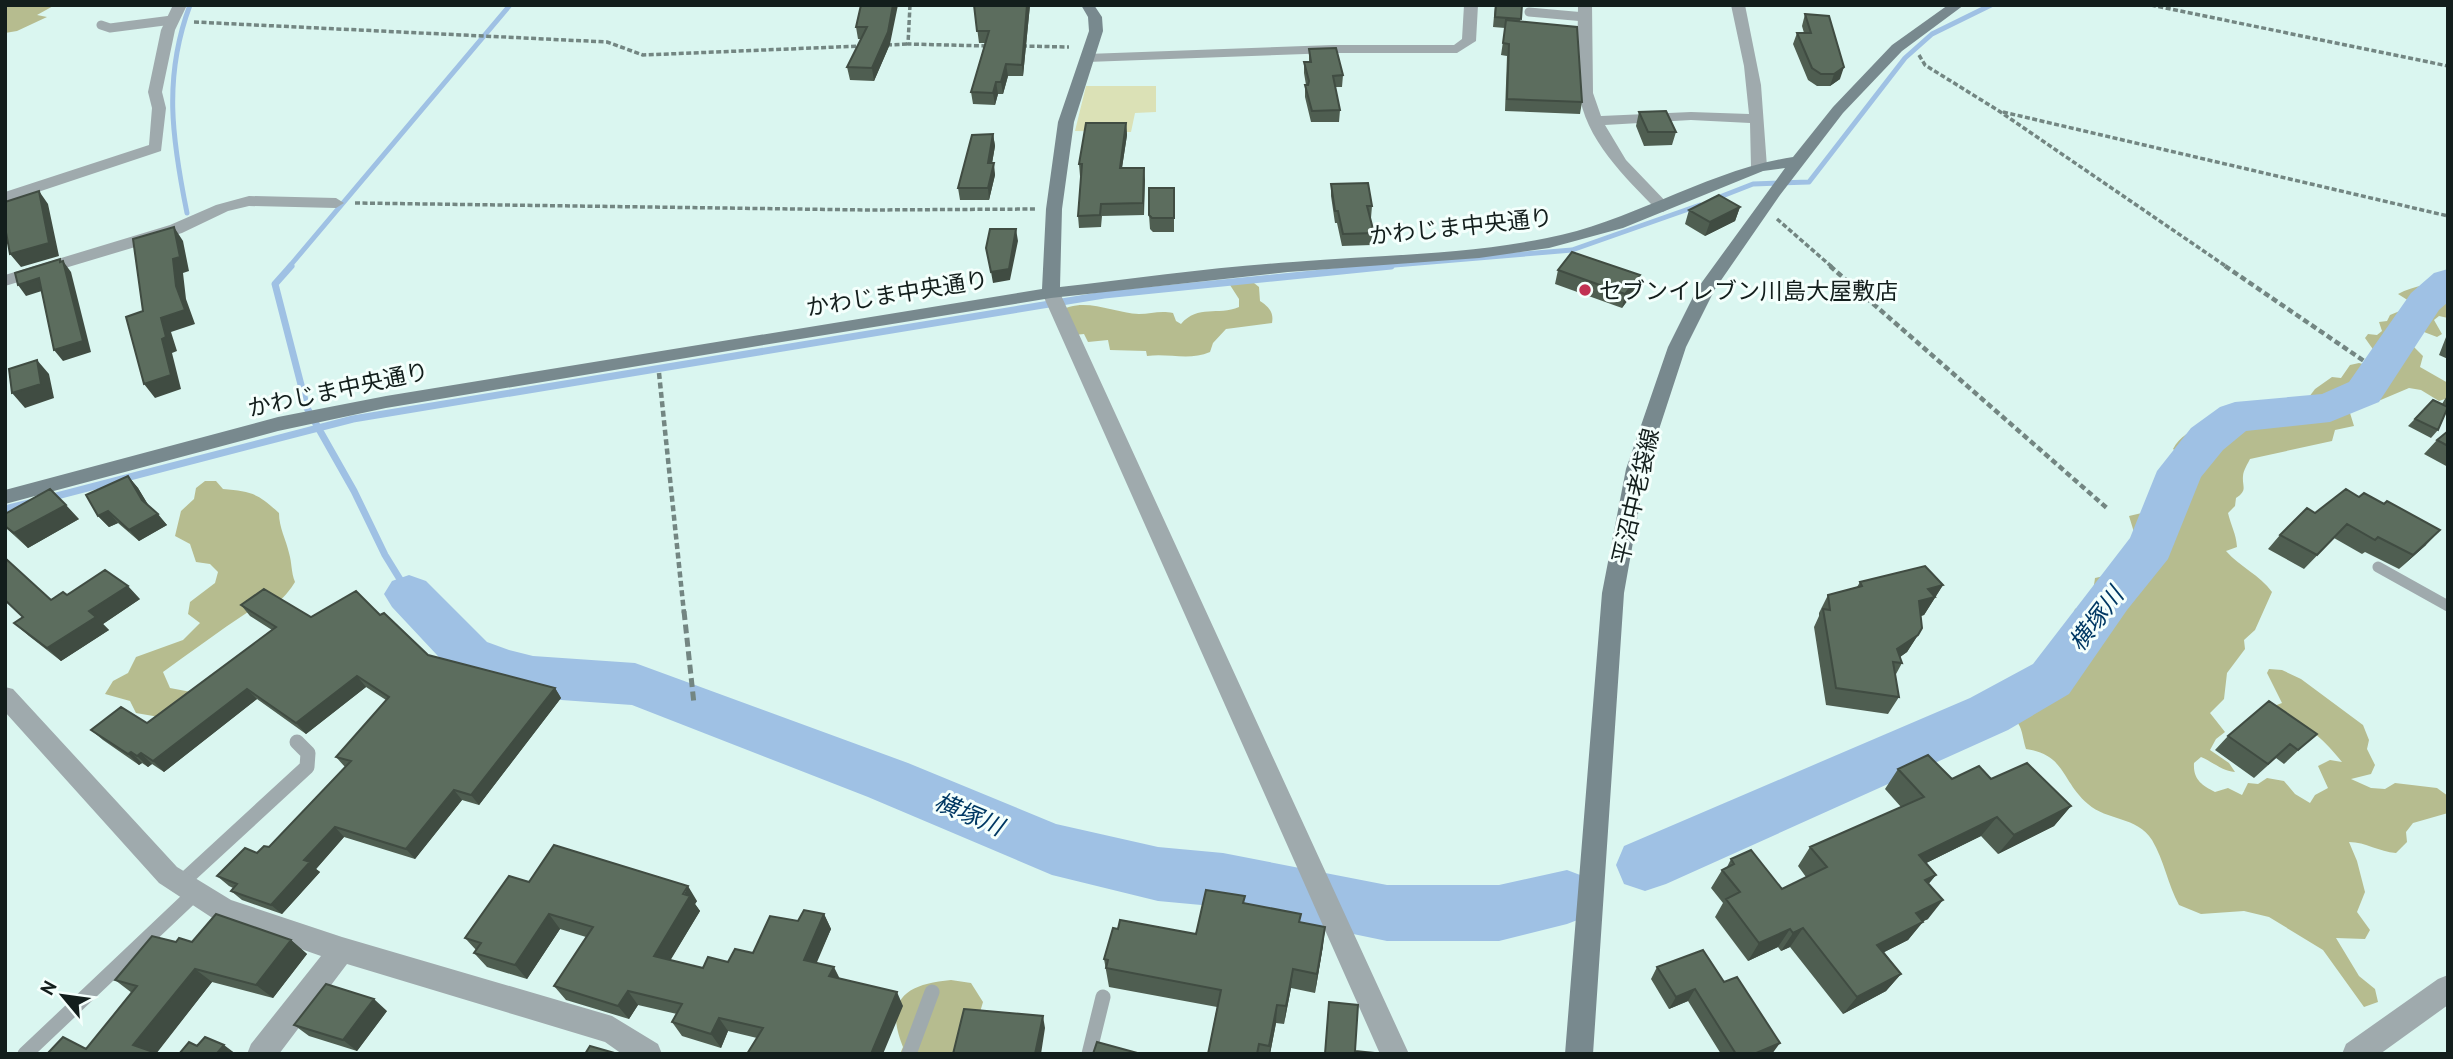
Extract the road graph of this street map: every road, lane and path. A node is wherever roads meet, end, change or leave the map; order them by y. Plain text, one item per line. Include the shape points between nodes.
1 (180, 5) edge
2 (910, 5) edge
3 (1087, 5) edge
4 (1471, 5) edge
5 (1738, 5) edge
6 (1958, 5) edge
7 (2151, 5) edge
8 (1585, 11) edge
9 (1529, 12) dead end
10 (172, 20) junction
11 (101, 25) dead end
12 (908, 44) junction
13 (867, 46) edge
14 (880, 46) edge
15 (998, 46) edge
16 (1012, 46) edge
17 (1089, 53) junction
18 (1921, 56) dead end
19 (2448, 66) edge
20 (1999, 111) junction
21 (1758, 119) junction
22 (1595, 121) junction
23 (1797, 161) junction
24 (1759, 167) junction
25 (5, 198) edge
26 (337, 202) joint
27 (1662, 207) junction
28 (1763, 207) junction
29 (1054, 209) junction
30 (2448, 216) edge
31 (5, 281) edge
32 (1051, 293) junction
33 (658, 358) junction
34 (2364, 361) dead end
35 (5, 497) edge
36 (2108, 509) dead end
37 (2378, 567) dead end
38 (2448, 606) edge
39 (5, 696) edge
40 (694, 704) dead end
41 (297, 743) dead end
42 (188, 888) junction
43 (342, 950) junction
44 (2448, 988) edge
45 (932, 992) dead end
46 (1103, 997) dead end
47 (25, 1054) edge
48 (261, 1054) edge
49 (648, 1054) edge
50 (909, 1054) edge
51 (1089, 1054) edge
52 (1395, 1054) edge
53 (1579, 1054) edge
54 (2356, 1054) edge

1 - 10 street
2 - 12 path
3 - 17 street via 1095,17 1096,31
4 - 17 street via 1469,41 1457,49
5 - 21 street via 1752,63
6 - 23 street, 平沼中老袋線 via 1930,22 1881,64
7 - 19 path
8 - 9 lane
8 - 22 street via 1586,93
10 - 11 lane via 110,29
10 - 13 path via 607,41 643,55
10 - 25 street via 155,92 159,108 156,148
12 - 14 path
12 - 15 path
16 - 17 path
17 - 29 street via 1066,122
18 - 20 path via 1925,65
20 - 30 path
20 - 34 path
21 - 22 street via 1691,116
21 - 24 street
22 - 27 street via 1620,163
23 - 24 street, かわじま中央通り
23 - 28 street, 平沼中老袋線
24 - 27 street, かわじま中央通り
26 - 29 path
26 - 31 street via 249,201 176,229
27 - 32 street, かわじま中央通り via 1579,236 1519,248
28 - 36 path
28 - 53 street, 平沼中老袋線 via 1706,289 1682,337 1636,469 1613,593
29 - 32 street
32 - 33 street, かわじま中央通り
32 - 52 street
33 - 35 street, かわじま中央通り via 386,401 278,424
33 - 40 path
37 - 38 lane
39 - 42 street via 168,876
41 - 42 lane via 309,753 307,767
42 - 43 street via 223,910
42 - 47 lane
43 - 48 street
43 - 49 street via 612,1030
44 - 54 street
45 - 50 lane
46 - 51 lane

